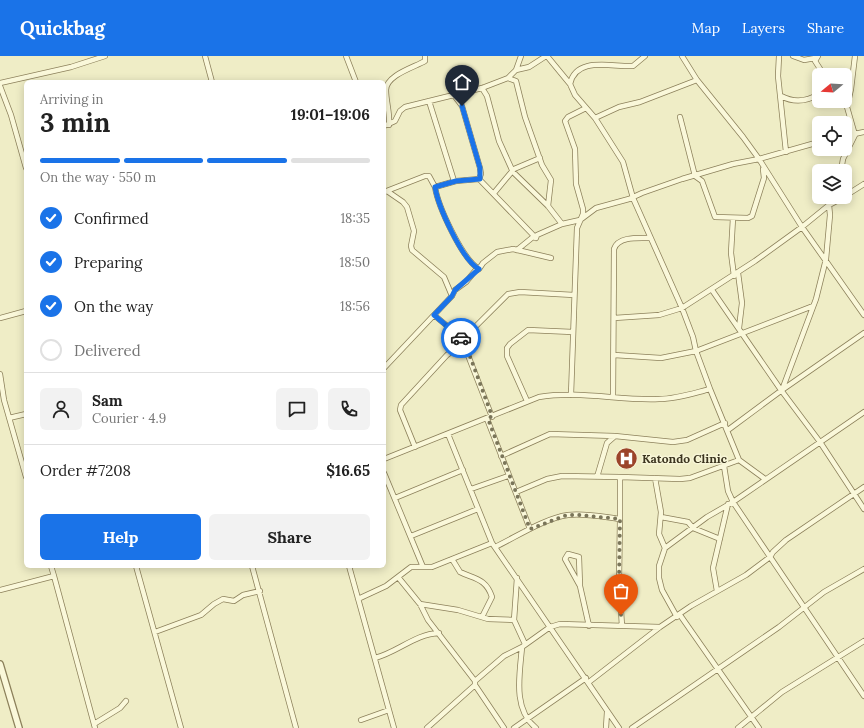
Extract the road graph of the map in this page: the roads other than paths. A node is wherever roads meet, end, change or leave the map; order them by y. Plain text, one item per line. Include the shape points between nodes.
1 (105, 56) edge
2 (205, 56) edge
3 (346, 56) edge
4 (425, 56) edge
5 (521, 56) edge
6 (547, 56) edge
7 (645, 56) edge
8 (682, 56) edge
9 (779, 56) edge
10 (793, 56) edge
11 (810, 56) edge
12 (855, 56) edge
13 (817, 57) edge
14 (804, 60) junction
15 (820, 68) edge
16 (516, 70) junction
17 (508, 78) junction
18 (211, 80) edge
19 (355, 80) edge
20 (697, 80) junction
21 (852, 81) edge
22 (0, 83) edge
23 (570, 84) junction
24 (0, 86) edge
25 (386, 87) edge
26 (482, 88) junction
27 (386, 94) edge
28 (453, 94) junction
29 (780, 96) junction
30 (812, 98) edge
31 (429, 101) junction
32 (586, 108) junction
33 (847, 108) edge
34 (680, 117) dead end
35 (595, 118) junction
36 (386, 125) edge
37 (864, 132) edge
38 (852, 135) edge
39 (855, 135) junction
40 (812, 144) edge
41 (786, 152) junction
42 (540, 158) junction
43 (759, 159) junction
44 (24, 161) edge
45 (843, 164) edge
46 (762, 166) junction
47 (512, 172) junction
48 (696, 176) junction
49 (480, 179) junction
50 (454, 181) junction
51 (864, 184) edge
52 (435, 187) junction
53 (386, 191) edge
54 (852, 191) edge
55 (494, 193) junction
56 (633, 198) junction
57 (829, 205) joint
58 (548, 206) junction
59 (733, 218) junction
60 (580, 220) junction
61 (562, 224) junction
62 (802, 227) junction
63 (536, 238) junction
64 (650, 238) junction
65 (517, 250) junction
66 (551, 258) dead end
67 (826, 260) junction
68 (479, 269) junction
69 (738, 273) junction
70 (734, 276) junction
71 (712, 290) junction
72 (574, 295) junction
73 (452, 296) junction
74 (813, 306) junction
75 (682, 308) junction
76 (799, 311) junction
77 (24, 312) edge
78 (434, 315) junction
79 (864, 315) edge
80 (809, 316) junction
81 (0, 318) edge
82 (614, 318) junction
83 (740, 330) junction
84 (573, 332) junction
85 (864, 333) edge
86 (464, 341) junction
87 (696, 351) junction
88 (614, 356) junction
89 (386, 366) edge
90 (0, 374) edge
91 (710, 389) junction
92 (782, 390) junction
93 (571, 395) junction
94 (612, 397) junction
95 (527, 401) junction
96 (864, 412) edge
97 (24, 414) edge
98 (9, 418) junction
99 (490, 418) junction
100 (725, 423) junction
101 (728, 430) junction
102 (448, 434) junction
103 (604, 436) junction
104 (615, 436) junction
105 (820, 442) junction
106 (607, 443) junction
107 (415, 447) junction
108 (501, 456) junction
109 (386, 458) edge
110 (739, 460) junction
111 (724, 466) junction
112 (24, 470) edge
113 (463, 470) junction
114 (508, 476) junction
115 (597, 476) junction
116 (620, 477) junction
117 (386, 478) edge
118 (655, 478) junction
119 (765, 480) junction
120 (864, 487) edge
121 (471, 489) junction
122 (516, 492) junction
123 (854, 493) junction
124 (395, 498) junction
125 (730, 503) junction
126 (478, 509) junction
127 (864, 509) edge
128 (661, 517) junction
129 (620, 519) junction
130 (693, 528) junction
131 (530, 529) junction
132 (411, 536) junction
133 (720, 538) junction
134 (494, 545) junction
135 (665, 548) junction
136 (770, 557) junction
137 (418, 559) junction
138 (452, 559) junction
139 (416, 566) junction
140 (423, 567) junction
141 (52, 568) edge
142 (137, 568) edge
143 (253, 568) edge
144 (350, 568) edge
145 (864, 570) edge
146 (54, 576) junction
147 (398, 577) junction
148 (517, 578) junction
149 (580, 586) junction
150 (0, 590) edge
151 (260, 591) junction
152 (717, 591) junction
153 (358, 599) junction
154 (420, 604) junction
155 (803, 607) junction
156 (678, 616) junction
157 (482, 617) junction
158 (514, 620) junction
159 (432, 625) junction
160 (589, 626) junction
161 (622, 626) junction
162 (550, 627) junction
163 (660, 628) junction
164 (155, 632) junction
165 (439, 633) junction
166 (428, 634) junction
167 (864, 641) edge
168 (524, 646) junction
169 (374, 658) junction
170 (839, 658) junction
171 (0, 664) edge
172 (718, 667) junction
173 (587, 680) junction
174 (475, 683) junction
175 (864, 696) edge
176 (126, 701) dead end
177 (389, 710) junction
178 (607, 712) junction
179 (528, 718) junction
180 (753, 718) junction
181 (361, 720) dead end
182 (94, 726) edge
183 (19, 728) edge
184 (181, 728) edge
185 (296, 728) edge
186 (394, 728) edge
187 (427, 728) edge
188 (504, 728) edge
189 (514, 728) edge
190 (536, 728) edge
191 (606, 728) edge
192 (619, 728) edge
193 (632, 728) edge
194 (738, 728) edge
195 (760, 728) edge

1 - 22 street via 71,67
2 - 18 street
3 - 19 street
4 - 25 street via 425,61 399,73
5 - 16 street
6 - 16 street via 530,67
6 - 23 street
7 - 23 street via 633,66 583,66 573,73
8 - 20 street
9 - 29 street
10 - 14 street
11 - 14 street
12 - 21 street
13 - 14 street
13 - 15 street via 815,61
16 - 17 street
17 - 26 street
17 - 42 street via 516,81 518,85 524,117
20 - 35 street
20 - 43 street
23 - 32 street
24 - 44 street
26 - 28 street
26 - 47 street via 487,96 498,137
27 - 36 street via 389,110
28 - 31 street
28 - 49 street via 462,106 480,168
29 - 30 street via 794,102
29 - 41 street
31 - 36 street via 405,107 395,121
31 - 50 street
32 - 35 street
32 - 60 street via 565,121 575,149 576,184 583,209
33 - 39 street
34 - 48 street
35 - 56 street via 623,162
37 - 39 street
38 - 39 street
39 - 45 street
40 - 41 street
41 - 43 street
42 - 47 street
42 - 58 street via 551,180
43 - 46 street
43 - 48 street
46 - 59 street via 764,178 754,213 748,218
46 - 62 street
47 - 55 street
47 - 58 street
48 - 56 street via 642,192
48 - 59 street via 702,180 715,217
49 - 50 street
49 - 55 street
50 - 52 street
51 - 54 street
52 - 53 street via 429,176 425,176
52 - 68 street via 447,223 472,263
53 - 73 street via 404,202 407,207 414,231 412,250 444,277
55 - 63 street
56 - 60 street via 596,208
56 - 64 street
57 - 62 street
57 - 67 street
58 - 61 street
59 - 70 street via 731,255
60 - 61 street
60 - 72 street via 576,228
61 - 63 street via 537,235
62 - 67 street
62 - 69 street
63 - 65 street via 533,237
64 - 75 street
64 - 82 street via 623,240 616,246
65 - 66 street
65 - 68 street via 506,249 497,252
67 - 74 street
67 - 79 street
68 - 73 street via 455,290
69 - 70 street
69 - 83 street via 742,303
70 - 71 street
71 - 75 street
71 - 83 street
72 - 84 street
72 - 86 street via 520,292 508,294
73 - 78 street
74 - 76 street
74 - 80 street
75 - 82 street via 659,315
75 - 87 street
76 - 80 street
76 - 83 street
77 - 81 street
78 - 86 street
78 - 89 street
80 - 92 street
82 - 88 street
83 - 87 street
83 - 92 street
84 - 93 street
84 - 95 street via 528,330 507,348 507,356
85 - 92 street
86 - 99 street
86 - 107 street via 447,355 401,405 400,410
87 - 88 street via 661,358
87 - 91 street
88 - 94 street
90 - 98 street
91 - 94 street via 672,398
91 - 100 street
92 - 101 street
92 - 105 street
93 - 94 street
93 - 95 street via 551,395
95 - 99 street
96 - 105 street
97 - 98 street
98 - 112 street
99 - 102 street
99 - 108 street
100 - 101 street
100 - 104 street via 687,440 673,442
101 - 110 street
102 - 107 street
102 - 113 street
103 - 104 street
103 - 106 street
103 - 108 street via 550,434
104 - 106 street
105 - 119 street
105 - 123 street
106 - 115 street
107 - 109 street
108 - 114 street
110 - 111 street
110 - 119 street
111 - 118 street via 690,478
111 - 125 street
113 - 121 street
113 - 124 street
114 - 121 street
114 - 122 street
115 - 116 street
115 - 122 street via 554,477
116 - 118 street
116 - 129 street
117 - 124 street
118 - 128 street
119 - 125 street
120 - 123 street
121 - 126 street
122 - 131 street
123 - 127 street
123 - 136 street via 786,540
124 - 132 street
125 - 130 street
125 - 133 street
125 - 136 street
126 - 132 street
126 - 134 street
128 - 130 street via 688,522
128 - 135 street via 659,534
129 - 131 street via 567,515
129 - 161 street via 619,580
130 - 133 street
130 - 135 street
131 - 134 street
132 - 137 street
133 - 152 street via 713,568
134 - 138 street
134 - 148 street
135 - 156 street via 659,566 659,578 662,590
136 - 152 street via 746,576
136 - 155 street
137 - 139 street
137 - 140 street
138 - 140 street via 432,567
138 - 157 street via 460,572 478,578 490,593 492,597
139 - 140 street
139 - 147 street
141 - 146 street
142 - 164 street
143 - 151 street
144 - 153 street
145 - 155 street via 830,588
146 - 150 street
146 - 182 street
147 - 153 street
147 - 154 street
148 - 158 street
148 - 162 street
149 - 149 street via 565,559 568,554 579,557
149 - 160 street
151 - 164 street via 243,595 234,601 223,599 201,615
151 - 185 street
152 - 156 street
153 - 169 street
154 - 157 street via 452,608
154 - 159 street
155 - 170 street
155 - 172 street via 779,627
156 - 163 street
156 - 172 street
157 - 158 street
158 - 168 street
159 - 165 street
159 - 166 street
160 - 161 street
160 - 162 street via 560,624
161 - 163 street
162 - 168 street
162 - 173 street
163 - 173 street
164 - 184 street
165 - 166 street
165 - 174 street
166 - 169 street via 391,653
167 - 170 street
168 - 174 street via 500,660
168 - 179 street via 520,699
169 - 177 street
170 - 175 street
170 - 180 street via 782,692
171 - 183 street
172 - 180 street
172 - 193 street
173 - 178 street
173 - 179 street
174 - 187 street
174 - 188 street
176 - 182 street
177 - 181 street
177 - 186 street
178 - 191 street
178 - 192 street
179 - 189 street
179 - 190 street
180 - 194 street
180 - 195 street

